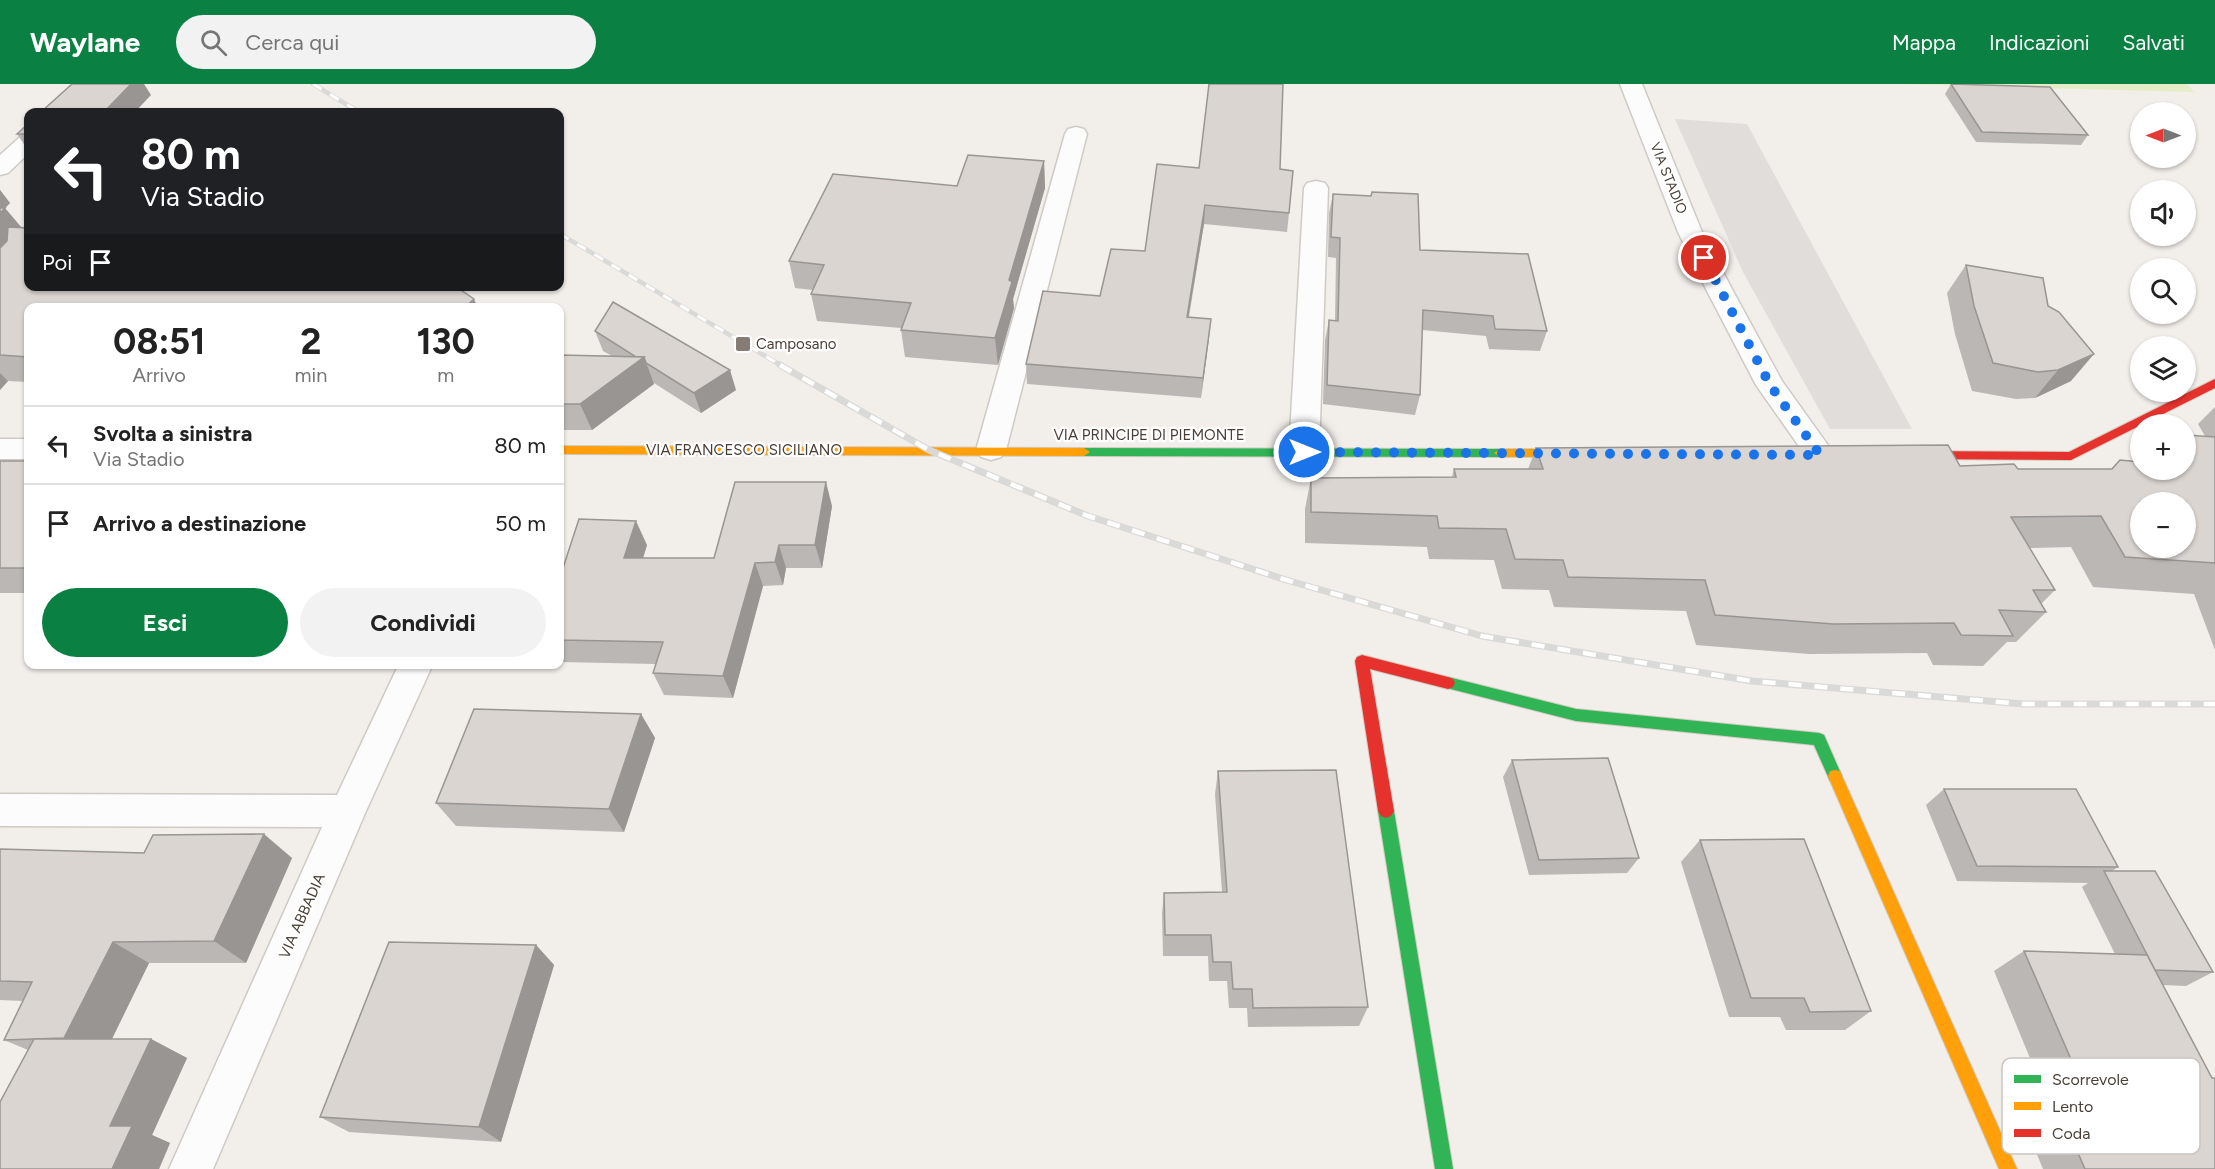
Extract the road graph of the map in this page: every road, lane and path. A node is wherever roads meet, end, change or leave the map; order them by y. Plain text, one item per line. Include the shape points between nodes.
1 (1631, 84) edge
2 (1076, 134) dead end
3 (24, 146) edge
4 (0, 168) edge
5 (1316, 188) dead end
6 (2215, 382) edge
7 (0, 449) edge
8 (24, 449) edge
9 (564, 450) edge
10 (929, 450) joint
11 (991, 450) junction
12 (1304, 452) junction
13 (1597, 453) edge
14 (1816, 455) edge
15 (1892, 455) edge
16 (414, 669) edge
17 (0, 810) edge
18 (348, 812) junction
19 (191, 1169) edge
20 (1444, 1169) edge
21 (2008, 1169) edge

1 - 14 street, VIA STADIO via 1690,232 1770,385
2 - 11 street
3 - 4 street
5 - 12 street
6 - 15 street via 2071,456
7 - 8 street
9 - 10 street, VIA FRANCESCO SICILIANO
10 - 11 street, VIA PRINCIPE DI PIEMONTE
11 - 12 street, VIA PRINCIPE DI PIEMONTE
12 - 13 street, VIA PRINCIPE DI PIEMONTE
16 - 18 street, VIA ABBADIA
17 - 18 street
18 - 19 street, VIA ABBADIA
20 - 21 street via 1362,661 1576,715 1819,739

